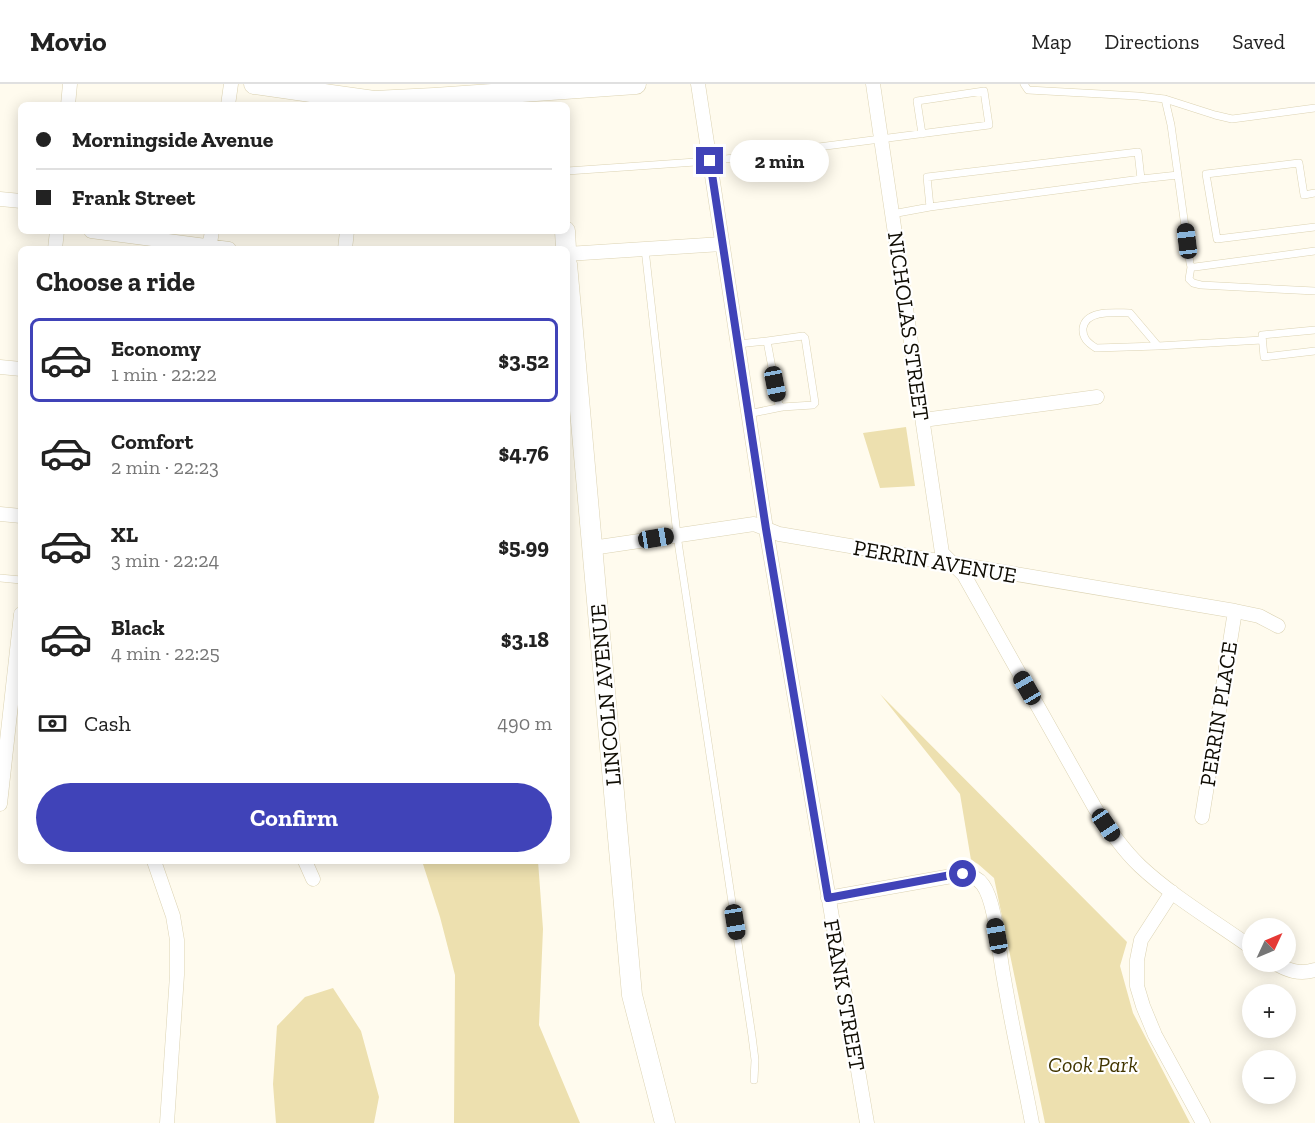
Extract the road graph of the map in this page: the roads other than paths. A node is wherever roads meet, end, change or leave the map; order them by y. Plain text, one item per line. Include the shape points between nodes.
1 (70, 84) edge
2 (231, 84) edge
3 (254, 84) edge
4 (636, 84) edge
5 (698, 84) edge
6 (873, 84) edge
7 (1024, 84) edge
8 (1041, 84) edge
9 (1049, 92) junction
10 (361, 96) edge
11 (556, 98) edge
12 (1165, 99) junction
13 (68, 102) edge
14 (228, 102) edge
15 (1315, 108) edge
16 (922, 134) junction
17 (881, 139) junction
18 (710, 161) junction
19 (570, 171) edge
20 (1178, 175) junction
21 (1141, 179) junction
22 (1315, 193) edge
23 (0, 199) edge
24 (18, 201) edge
25 (930, 207) junction
26 (892, 214) junction
27 (1315, 227) edge
28 (112, 234) edge
29 (722, 244) junction
30 (195, 246) edge
31 (645, 249) junction
32 (1315, 251) edge
33 (570, 254) edge
34 (1191, 267) junction
35 (1315, 291) edge
36 (570, 298) edge
37 (1315, 330) edge
38 (1262, 340) junction
39 (767, 341) junction
40 (738, 344) junction
41 (1158, 346) junction
42 (1315, 351) edge
43 (0, 367) edge
44 (18, 369) edge
45 (1097, 397) dead end
46 (782, 407) junction
47 (748, 414) junction
48 (923, 420) junction
49 (0, 514) edge
50 (18, 516) edge
51 (766, 529) junction
52 (677, 535) junction
53 (592, 548) junction
54 (953, 564) junction
55 (0, 578) edge
56 (18, 580) edge
57 (1235, 611) junction
58 (1278, 626) dead end
59 (18, 640) edge
60 (0, 797) edge
61 (1202, 818) dead end
62 (155, 864) edge
63 (306, 864) edge
64 (313, 879) dead end
65 (1172, 892) junction
66 (828, 898) junction
67 (1242, 941) edge
68 (1315, 970) edge
69 (1296, 972) edge
70 (754, 1080) dead end
71 (168, 1123) edge
72 (665, 1123) edge
73 (867, 1123) edge
74 (1032, 1123) edge
75 (1203, 1123) edge

1 - 13 street
2 - 14 street
3 - 10 street
4 - 11 street
5 - 18 street, FRANK STREET
6 - 17 street, NICHOLAS STREET
7 - 9 lane via 1028,90
8 - 9 lane
9 - 12 lane
10 - 11 street via 374,101 434,95
12 - 15 lane via 1232,119
12 - 20 lane
16 - 16 lane via 989,125 984,91 917,101
16 - 17 lane
17 - 18 lane
17 - 26 street, NICHOLAS STREET
18 - 19 lane
18 - 29 street, FRANK STREET
20 - 21 lane
20 - 34 lane
21 - 25 lane
21 - 25 lane via 1138,152 927,177
22 - 27 lane via 1304,195 1299,163 1206,174 1216,239
23 - 24 street
25 - 26 lane
26 - 48 street, NICHOLAS STREET
28 - 30 street
29 - 31 street
29 - 40 street, FRANK STREET
31 - 33 street
31 - 52 lane
32 - 34 lane
34 - 35 lane via 1189,279 1200,285
36 - 53 street, LINCOLN AVENUE
37 - 38 lane via 1262,335
38 - 41 lane
38 - 42 lane via 1264,357
39 - 40 lane
39 - 46 lane
39 - 46 lane via 805,338 815,403
40 - 47 street, FRANK STREET
41 - 41 lane via 1130,313 1097,314 1089,318 1082,331 1095,348
43 - 44 street
45 - 48 street
46 - 47 lane
47 - 51 street, FRANK STREET
48 - 54 street, NICHOLAS STREET via 942,553
49 - 50 street
51 - 52 street, PERRIN AVENUE via 754,524
51 - 54 street, PERRIN AVENUE
51 - 66 street, FRANK STREET
52 - 53 street, PERRIN AVENUE
52 - 70 lane via 752,1036
53 - 72 street, LINCOLN AVENUE via 632,995
54 - 57 street, PERRIN AVENUE
54 - 65 street, NICHOLAS STREET via 964,575 1117,841
55 - 56 lane
57 - 58 street, PERRIN AVENUE via 1259,616
57 - 61 street, PERRIN PLACE
59 - 60 street
62 - 71 street via 177,940
63 - 64 street
65 - 67 street, NICHOLAS STREET
65 - 75 street via 1142,940 1137,986 1155,1035
66 - 73 street, FRANK STREET
66 - 74 street via 951,875 969,875 982,884 993,914
68 - 69 street

